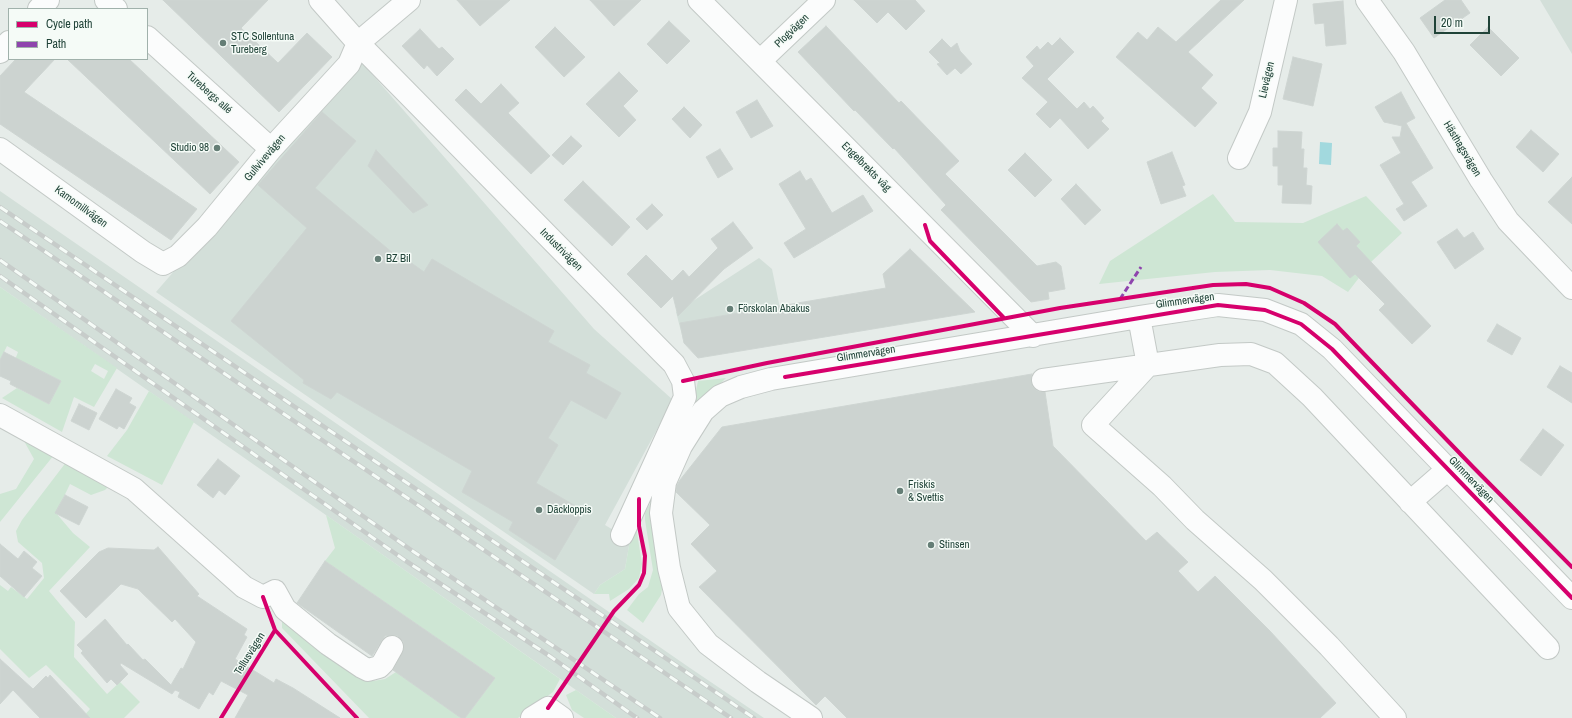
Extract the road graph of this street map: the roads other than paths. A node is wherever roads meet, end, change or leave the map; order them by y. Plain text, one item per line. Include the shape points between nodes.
1 (48, 0) edge
2 (106, 0) edge
3 (320, 0) edge
4 (409, 0) edge
5 (699, 0) edge
6 (824, 0) edge
7 (1286, 0) edge
8 (1367, 0) edge
9 (40, 8) edge
10 (115, 8) edge
11 (148, 38) edge
12 (8, 43) edge
13 (358, 43) junction
14 (0, 52) edge
15 (760, 61) junction
16 (0, 149) edge
17 (271, 149) junction
18 (1239, 158) dead end
19 (163, 264) joint
20 (1572, 288) edge
21 (1139, 317) junction
22 (1033, 336) junction
23 (1148, 365) junction
24 (1043, 380) dead end
25 (0, 415) edge
26 (1448, 469) junction
27 (1410, 502) junction
28 (622, 535) dead end
29 (1572, 598) edge
30 (392, 647) dead end
31 (1548, 648) dead end
32 (811, 718) edge
33 (1395, 718) edge

1 - 9 street
2 - 10 street
3 - 13 street, Industrivägen
4 - 13 street
5 - 15 street, Engelbrekts väg
6 - 15 street, Plogvägen
7 - 18 street, Lievägen via 1260,112
8 - 20 street, Hästhagsvägen via 1404,52 1508,221
11 - 17 street, Turebergs allé
12 - 14 street
13 - 17 street, Gullvivevägen via 349,64
13 - 28 street, Industrivägen via 674,364 683,381 685,396
15 - 22 street, Engelbrekts väg
16 - 19 street, Kamomillvägen
17 - 19 street, Gullvivevägen via 207,227 178,256
21 - 22 street, Glimmervägen
21 - 23 street
21 - 26 street, Glimmervägen via 1218,305 1264,310 1301,324 1332,349
22 - 32 street, Glimmervägen via 785,377 741,387 720,396 703,411 681,446 665,482 661,514 669,568 679,608 708,644
23 - 24 street
23 - 27 street via 1220,355 1250,354 1276,363 1312,397
23 - 33 street via 1093,425 1263,580
25 - 30 street via 134,489 244,587 263,597 275,592 285,609 362,668 368,670 379,667
26 - 27 street
26 - 29 street, Glimmervägen
27 - 31 street

